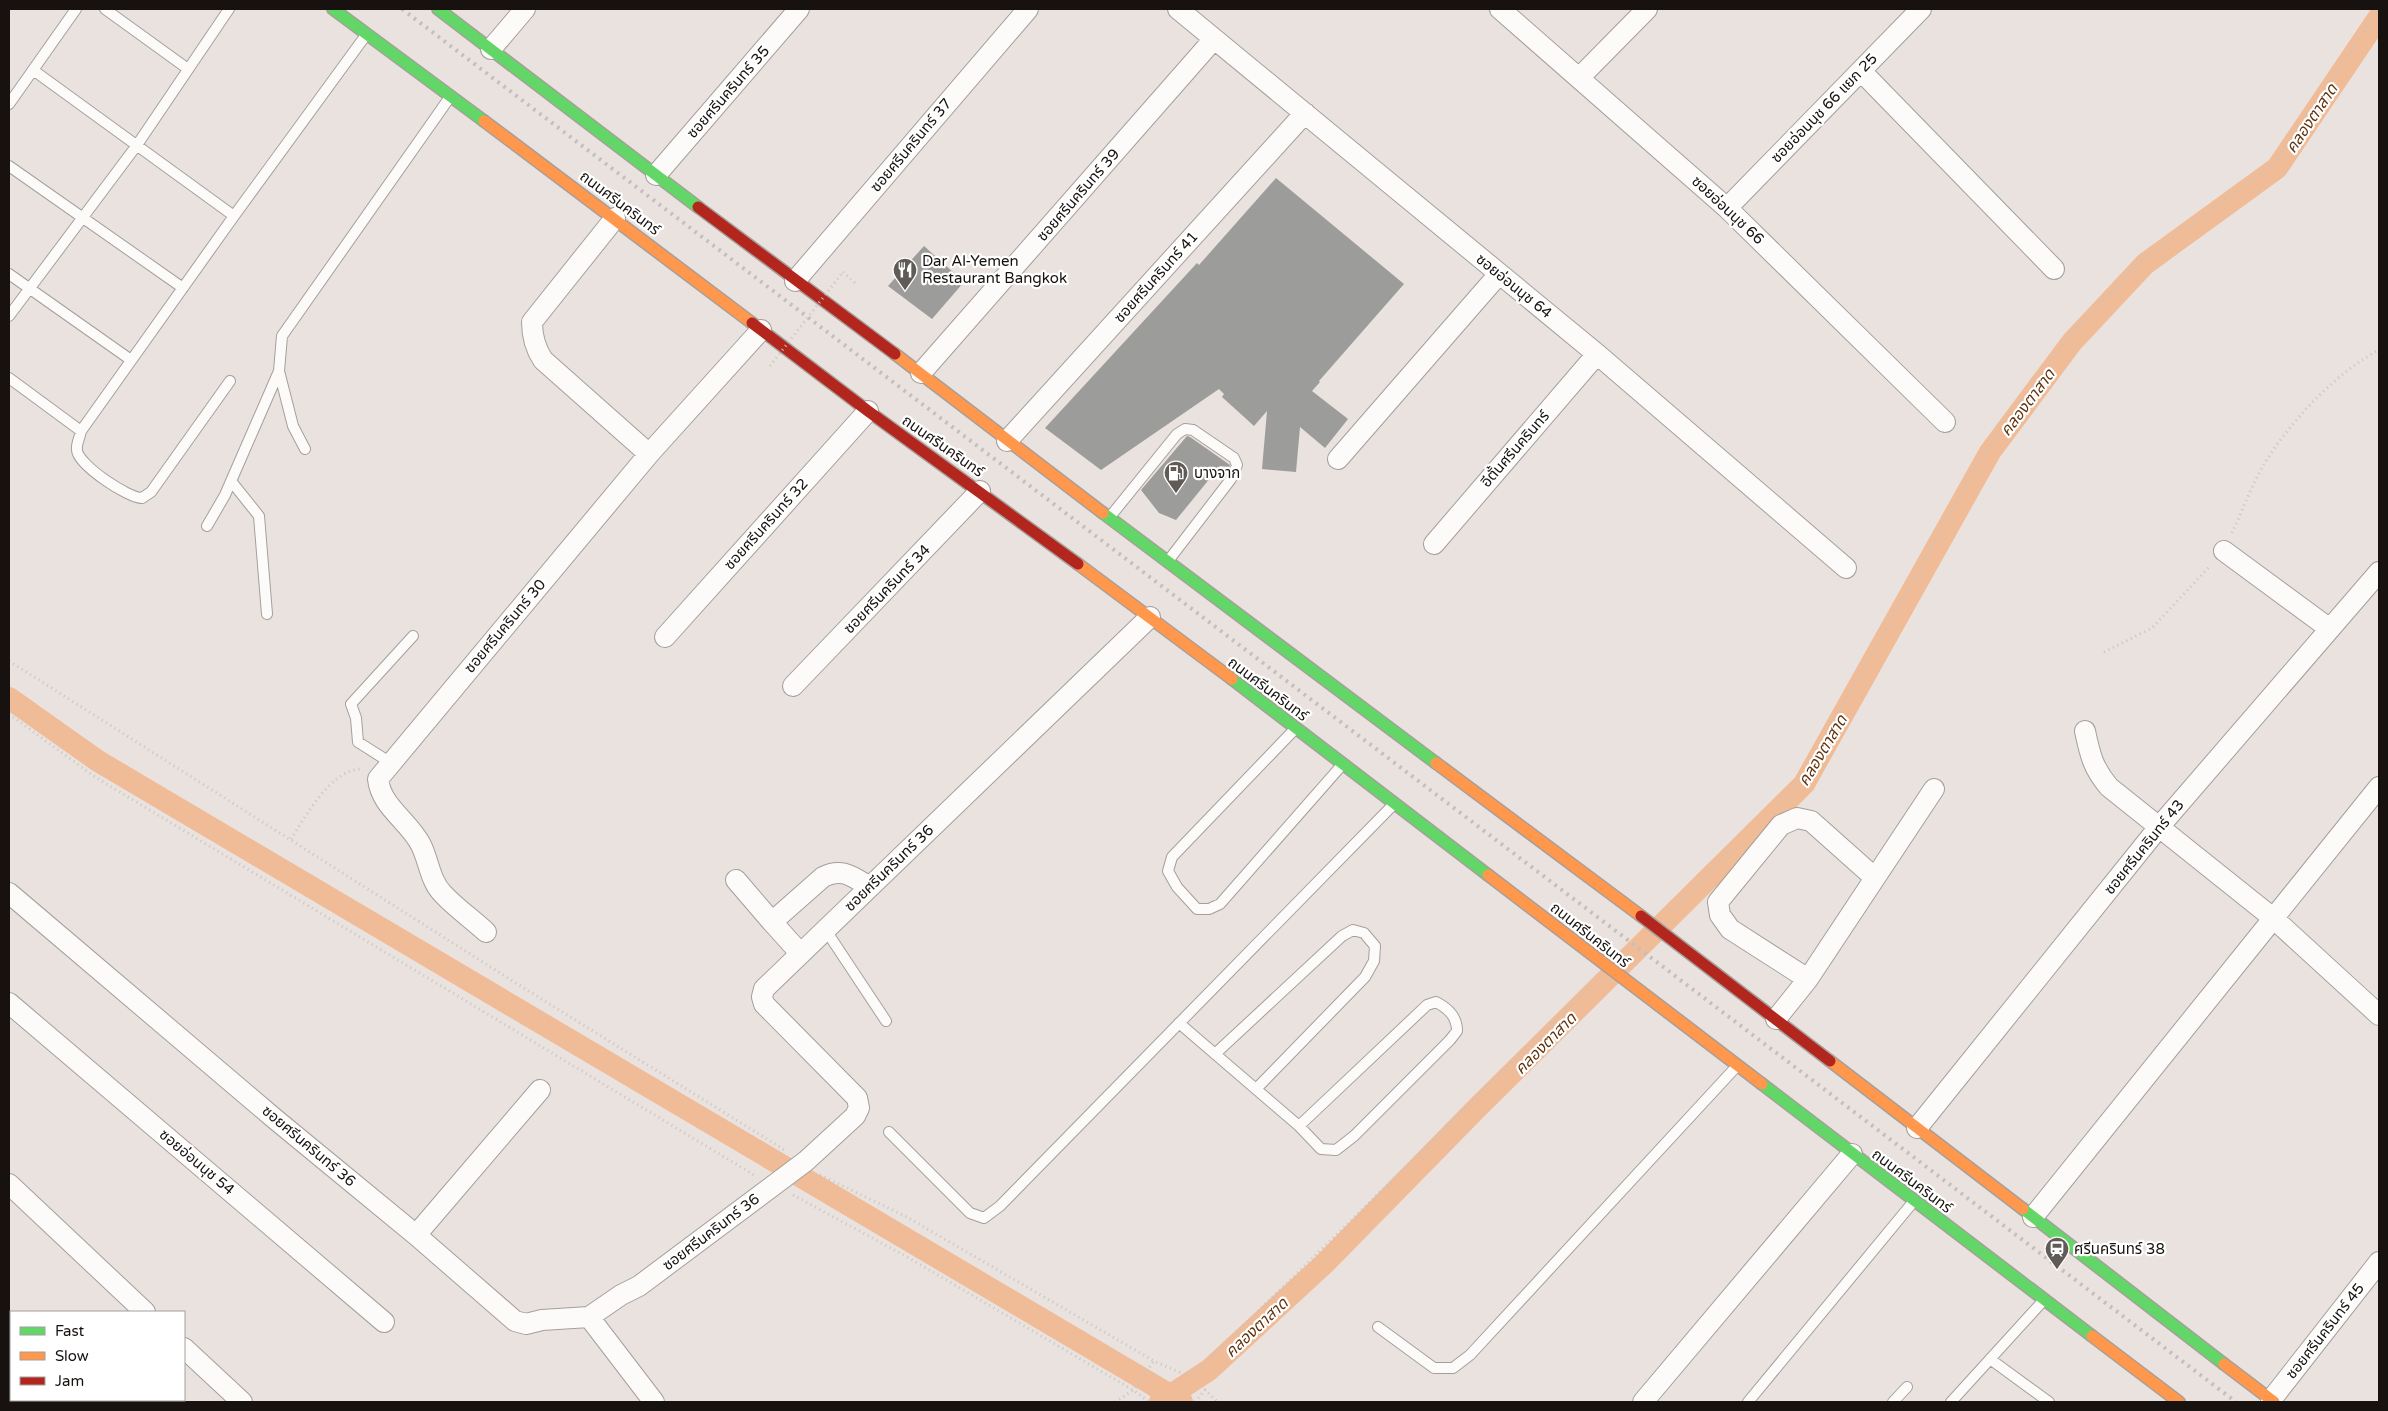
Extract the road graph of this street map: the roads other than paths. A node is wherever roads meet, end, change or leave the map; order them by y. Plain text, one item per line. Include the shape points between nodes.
1 (76, 9) edge
2 (105, 9) edge
3 (229, 9) edge
4 (333, 9) edge
5 (438, 9) edge
6 (525, 9) edge
7 (799, 9) edge
8 (1028, 9) edge
9 (1178, 9) edge
10 (1500, 9) edge
11 (1647, 9) edge
12 (1921, 9) edge
13 (367, 34) junction
14 (1214, 39) junction
15 (491, 49) junction
16 (188, 69) junction
17 (33, 70) junction
18 (1861, 71) junction
19 (1580, 78) junction
20 (451, 96) junction
21 (9, 104) edge
22 (1305, 113) junction
23 (137, 145) junction
24 (9, 166) edge
25 (656, 175) junction
26 (1727, 208) junction
27 (234, 216) junction
28 (82, 218) junction
29 (616, 218) junction
30 (2054, 269) dead end
31 (9, 274) edge
32 (1500, 274) junction
33 (795, 281) junction
34 (28, 288) junction
35 (183, 288) junction
36 (9, 316) edge
37 (761, 330) junction
38 (1597, 354) junction
39 (131, 360) junction
40 (279, 371) junction
41 (921, 373) junction
42 (9, 378) edge
43 (230, 381) dead end
44 (868, 411) junction
45 (1945, 422) dead end
46 (81, 431) junction
47 (1007, 442) junction
48 (304, 449) dead end
49 (649, 454) junction
50 (1338, 460) dead end
51 (231, 481) junction
52 (980, 491) junction
53 (1109, 518) junction
54 (207, 526) dead end
55 (1434, 544) dead end
56 (2224, 551) road end
57 (1168, 562) junction
58 (1846, 568) dead end
59 (2379, 572) edge
60 (267, 614) dead end
61 (1150, 617) junction
62 (2330, 629) junction
63 (413, 636) dead end
64 (665, 637) dead end
65 (793, 686) dead end
66 (1296, 728) junction
67 (2086, 731) dead end
68 (391, 762) junction
69 (1342, 764) junction
70 (2379, 787) edge
71 (1934, 790) dead end
72 (1394, 804) junction
73 (2159, 826) junction
74 (1875, 878) junction
75 (736, 880) dead end
76 (870, 887) junction
77 (9, 893) edge
78 (2273, 918) junction
79 (772, 922) junction
80 (825, 929) junction
81 (486, 932) dead end
82 (800, 953) junction
83 (1808, 979) junction
84 (9, 1003) edge
85 (2379, 1015) edge
86 (1776, 1020) junction
87 (886, 1022) dead end
88 (1179, 1023) junction
89 (1214, 1054) junction
90 (1737, 1066) junction
91 (1256, 1089) junction
92 (540, 1090) dead end
93 (1299, 1126) junction
94 (1917, 1128) junction
95 (890, 1132) dead end
96 (1852, 1154) junction
97 (9, 1184) edge
98 (1914, 1201) junction
99 (2033, 1217) junction
100 (416, 1235) junction
101 (2379, 1262) edge
102 (2044, 1300) junction
103 (144, 1311) edge
104 (589, 1317) junction
105 (384, 1322) dead end
106 (1378, 1328) dead end
107 (185, 1349) edge
108 (1990, 1359) junction
109 (1907, 1387) dead end
110 (2272, 1401) edge
111 (242, 1402) edge
112 (654, 1402) edge
113 (1642, 1402) edge
114 (1748, 1402) edge
115 (1893, 1402) edge
116 (1951, 1402) edge
117 (2049, 1402) edge
118 (2179, 1402) edge

1 - 17 lane
2 - 16 lane
3 - 16 lane
4 - 13 main road, ถนนศรีนครินทร์
5 - 15 main road
6 - 15 street
7 - 25 street, ซอยศรีนครินทร์ 35
8 - 33 street, ซอยศรีนครินทร์ 37
9 - 14 street, ซอยอ่อนนุช 64
10 - 19 street, ซอยอ่อนนุช 66
11 - 19 street
12 - 18 street, ซอยอ่อนนุช 66 แยก 25
13 - 20 main road, ถนนศรีนครินทร์
13 - 27 lane
14 - 22 street, ซอยอ่อนนุช 64
14 - 41 street, ซอยศรีนครินทร์ 39
15 - 25 main road
16 - 23 lane
17 - 21 lane
17 - 23 lane
18 - 26 street, ซอยอ่อนนุช 66 แยก 25
18 - 30 street
19 - 26 street, ซอยอ่อนนุช 66
20 - 29 main road, ถนนศรีนครินทร์
20 - 40 lane via 282,336
22 - 32 street, ซอยอ่อนนุช 64
22 - 47 street, ซอยศรีนครินทร์ 41
23 - 27 lane
23 - 28 lane
24 - 28 lane
25 - 33 main road
26 - 45 street, ซอยอ่อนนุช 66
27 - 35 lane
28 - 34 lane
28 - 35 lane
29 - 37 main road, ถนนศรีนครินทร์
29 - 49 street via 532,322 532,333 543,360
31 - 34 lane
32 - 38 street, ซอยอ่อนนุช 64
32 - 50 street
33 - 41 main road
34 - 36 lane
34 - 39 lane
35 - 39 lane
37 - 44 main road, ถนนศรีนครินทร์
37 - 49 street, ซอยศรีนครินทร์ 30
38 - 55 street, อีตั้นศรีนครินทร์
38 - 58 street, ซอยอ่อนนุช 64
39 - 46 lane
40 - 48 lane via 293,426
40 - 51 lane
41 - 47 main road
42 - 46 lane
43 - 46 lane via 151,492 142,498 129,495 86,466 76,450
44 - 52 main road, ถนนศรีนครินทร์
44 - 64 street, ซอยศรีนครินทร์ 32
47 - 53 main road
49 - 68 street, ซอยศรีนครินทร์ 30
51 - 54 lane
51 - 60 lane via 259,516
52 - 61 main road, ถนนศรีนครินทร์
52 - 65 street, ซอยศรีนครินทร์ 34
53 - 57 main road
53 - 57 lane via 1177,434 1185,429 1194,430 1234,458 1237,465 1230,479
56 - 62 street
57 - 86 main road
59 - 62 street, ซอยศรีนครินทร์ 43
61 - 66 main road, ถนนศรีนครินทร์
61 - 76 street, ซอยศรีนครินทร์ 36
62 - 73 street, ซอยศรีนครินทร์ 43
63 - 68 lane via 351,704 358,742
66 - 69 main road, ถนนศรีนครินทร์
66 - 69 lane via 1172,857 1168,871 1177,887 1197,909 1210,909 1220,904
67 - 73 street via 2091,759 2099,774 2109,786
68 - 81 street, ซอยศรีนครินทร์ 30 via 378,779 379,790 420,844 442,893
69 - 72 main road, ถนนศรีนครินทร์
70 - 78 street
71 - 74 street
72 - 88 lane
72 - 90 main road, ถนนศรีนครินทร์
73 - 78 street
73 - 94 street, ซอยศรีนครินทร์ 43
74 - 83 street
74 - 83 street via 1810,821 1797,818 1781,825 1718,902 1720,915 1730,929
75 - 79 street
76 - 79 street via 844,872 832,872
76 - 80 street, ซอยศรีนครินทร์ 36
77 - 100 street, ซอยศรีนครินทร์ 36
78 - 85 street
78 - 99 street
79 - 82 street
80 - 82 street, ซอยศรีนครินทร์ 36
80 - 87 lane
82 - 104 street, ซอยศรีนครินทร์ 36 via 764,989 764,1004 857,1098 859,1108 855,1116 773,1186 639,1286
83 - 86 street
84 - 105 street, ซอยอ่อนนุช 54
86 - 94 main road
88 - 89 lane
88 - 95 lane via 1000,1206 984,1218 970,1212
89 - 91 lane
89 - 91 lane via 1342,936 1353,930 1364,933 1375,946 1374,961 1365,977
90 - 96 main road, ถนนศรีนครินทร์
90 - 106 lane via 1470,1355 1453,1368 1434,1368
91 - 93 lane
92 - 100 street
93 - 93 lane via 1427,1005 1441,1004 1457,1020 1457,1031 1450,1040 1336,1150 1321,1149
94 - 99 main road
96 - 98 main road, ถนนศรีนครินทร์
96 - 113 street
97 - 103 street
98 - 102 main road, ถนนศรีนครินทร์
98 - 114 lane
99 - 110 main road
100 - 104 street, ซอยศรีนครินทร์ 36 via 515,1322 526,1324
101 - 110 street, ซอยศรีนครินทร์ 45
102 - 108 lane
102 - 118 main road, ถนนศรีนครินทร์
104 - 112 street
107 - 111 street
108 - 116 lane
108 - 117 lane
109 - 115 lane

